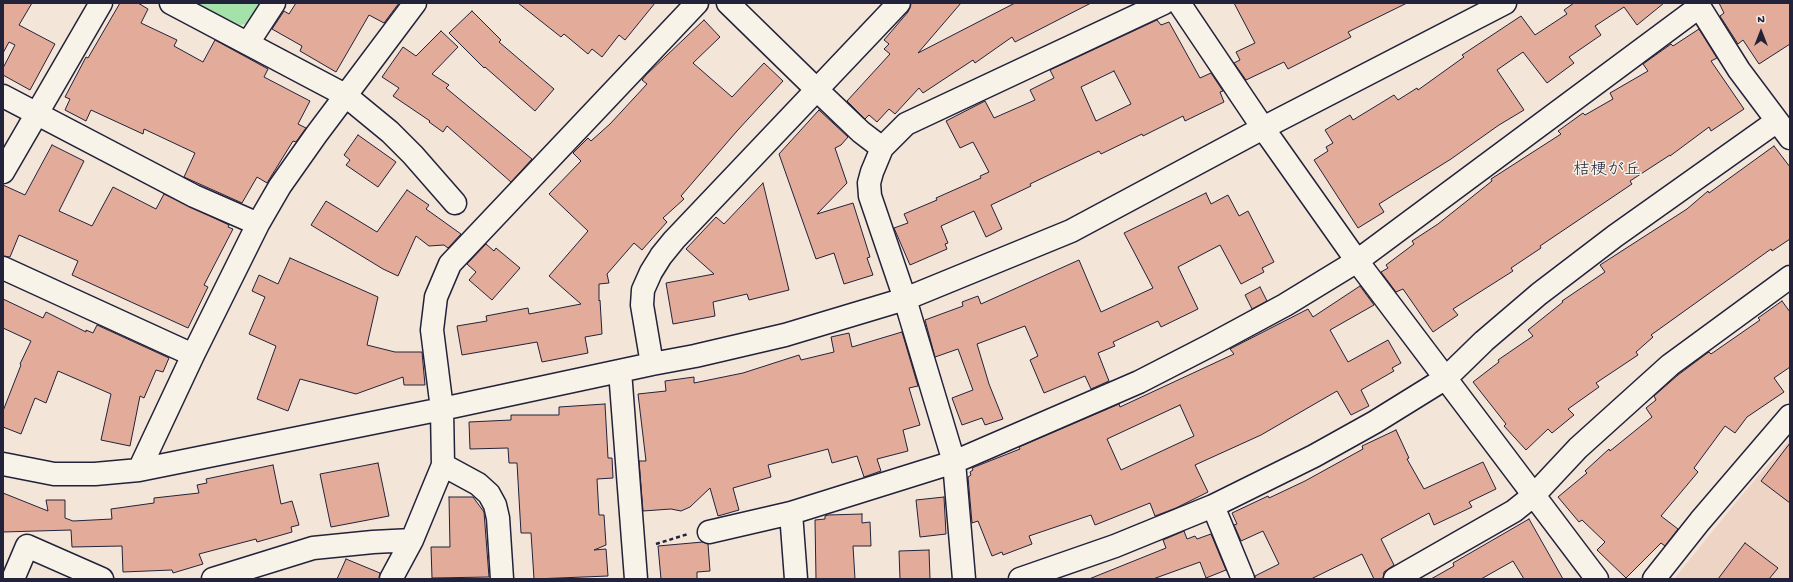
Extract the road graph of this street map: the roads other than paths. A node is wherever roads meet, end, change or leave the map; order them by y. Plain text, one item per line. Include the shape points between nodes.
1 (100, 3) edge
2 (170, 3) edge
3 (274, 3) edge
4 (414, 3) edge
5 (697, 3) edge
6 (728, 3) edge
7 (899, 3) edge
8 (1164, 3) edge
9 (1179, 3) edge
10 (1505, 3) edge
11 (1698, 5) edge
12 (248, 43) junction
13 (816, 90) junction
14 (345, 95) junction
15 (3, 96) edge
16 (36, 114) junction
17 (1776, 121) junction
18 (1263, 128) junction
19 (1790, 138) edge
20 (882, 148) junction
21 (3, 172) edge
22 (455, 203) dead end
23 (258, 224) junction
24 (1357, 261) junction
25 (3, 268) edge
26 (1790, 277) edge
27 (904, 299) junction
28 (193, 355) junction
29 (652, 364) junction
30 (620, 371) junction
31 (1446, 378) junction
32 (442, 410) junction
33 (1790, 416) edge
34 (954, 462) junction
35 (3, 464) edge
36 (443, 465) junction
37 (139, 470) junction
38 (1534, 495) junction
39 (1213, 506) junction
40 (791, 512) junction
41 (709, 532) road end
42 (412, 540) junction
43 (13, 579) edge
44 (102, 579) edge
45 (213, 579) edge
46 (391, 579) edge
47 (502, 579) edge
48 (636, 579) edge
49 (796, 579) edge
50 (964, 579) edge
51 (1020, 579) edge
52 (1242, 579) edge
53 (1395, 579) edge
54 (1597, 579) edge
55 (1654, 579) edge

1 - 16 street
2 - 12 street
3 - 12 street
4 - 14 street
5 - 32 street via 450,264 441,282 433,310 432,330
6 - 13 street
7 - 13 street
8 - 20 street via 906,124
9 - 18 street
10 - 18 street
11 - 17 street via 1739,70
11 - 24 street
12 - 14 street
13 - 20 street
13 - 29 street via 674,240 651,272 643,290 642,305
14 - 22 street via 390,132
14 - 23 street via 280,186
15 - 16 street
16 - 21 street
16 - 23 street via 194,196
17 - 19 street
17 - 31 street via 1615,236 1539,294
18 - 24 street
18 - 27 street via 1071,231
20 - 27 street via 869,183 870,196
23 - 28 street
24 - 31 street
24 - 34 street via 1285,305 1139,382
25 - 28 street
26 - 38 street via 1670,366 1578,448
27 - 29 street via 786,335
27 - 34 street
28 - 37 street
29 - 30 street
30 - 32 street
30 - 48 street
31 - 38 street
31 - 39 street via 1314,456
32 - 36 street
32 - 37 street
33 - 55 street via 1723,493
34 - 40 street
34 - 50 street
35 - 37 street via 54,474
36 - 42 street
36 - 47 street via 478,484 489,494 495,505
38 - 53 street via 1514,511
38 - 54 street
39 - 51 street via 1115,546
39 - 52 street
40 - 41 street
40 - 49 street
42 - 45 street via 313,548
42 - 46 street
43 - 44 street via 27,546

